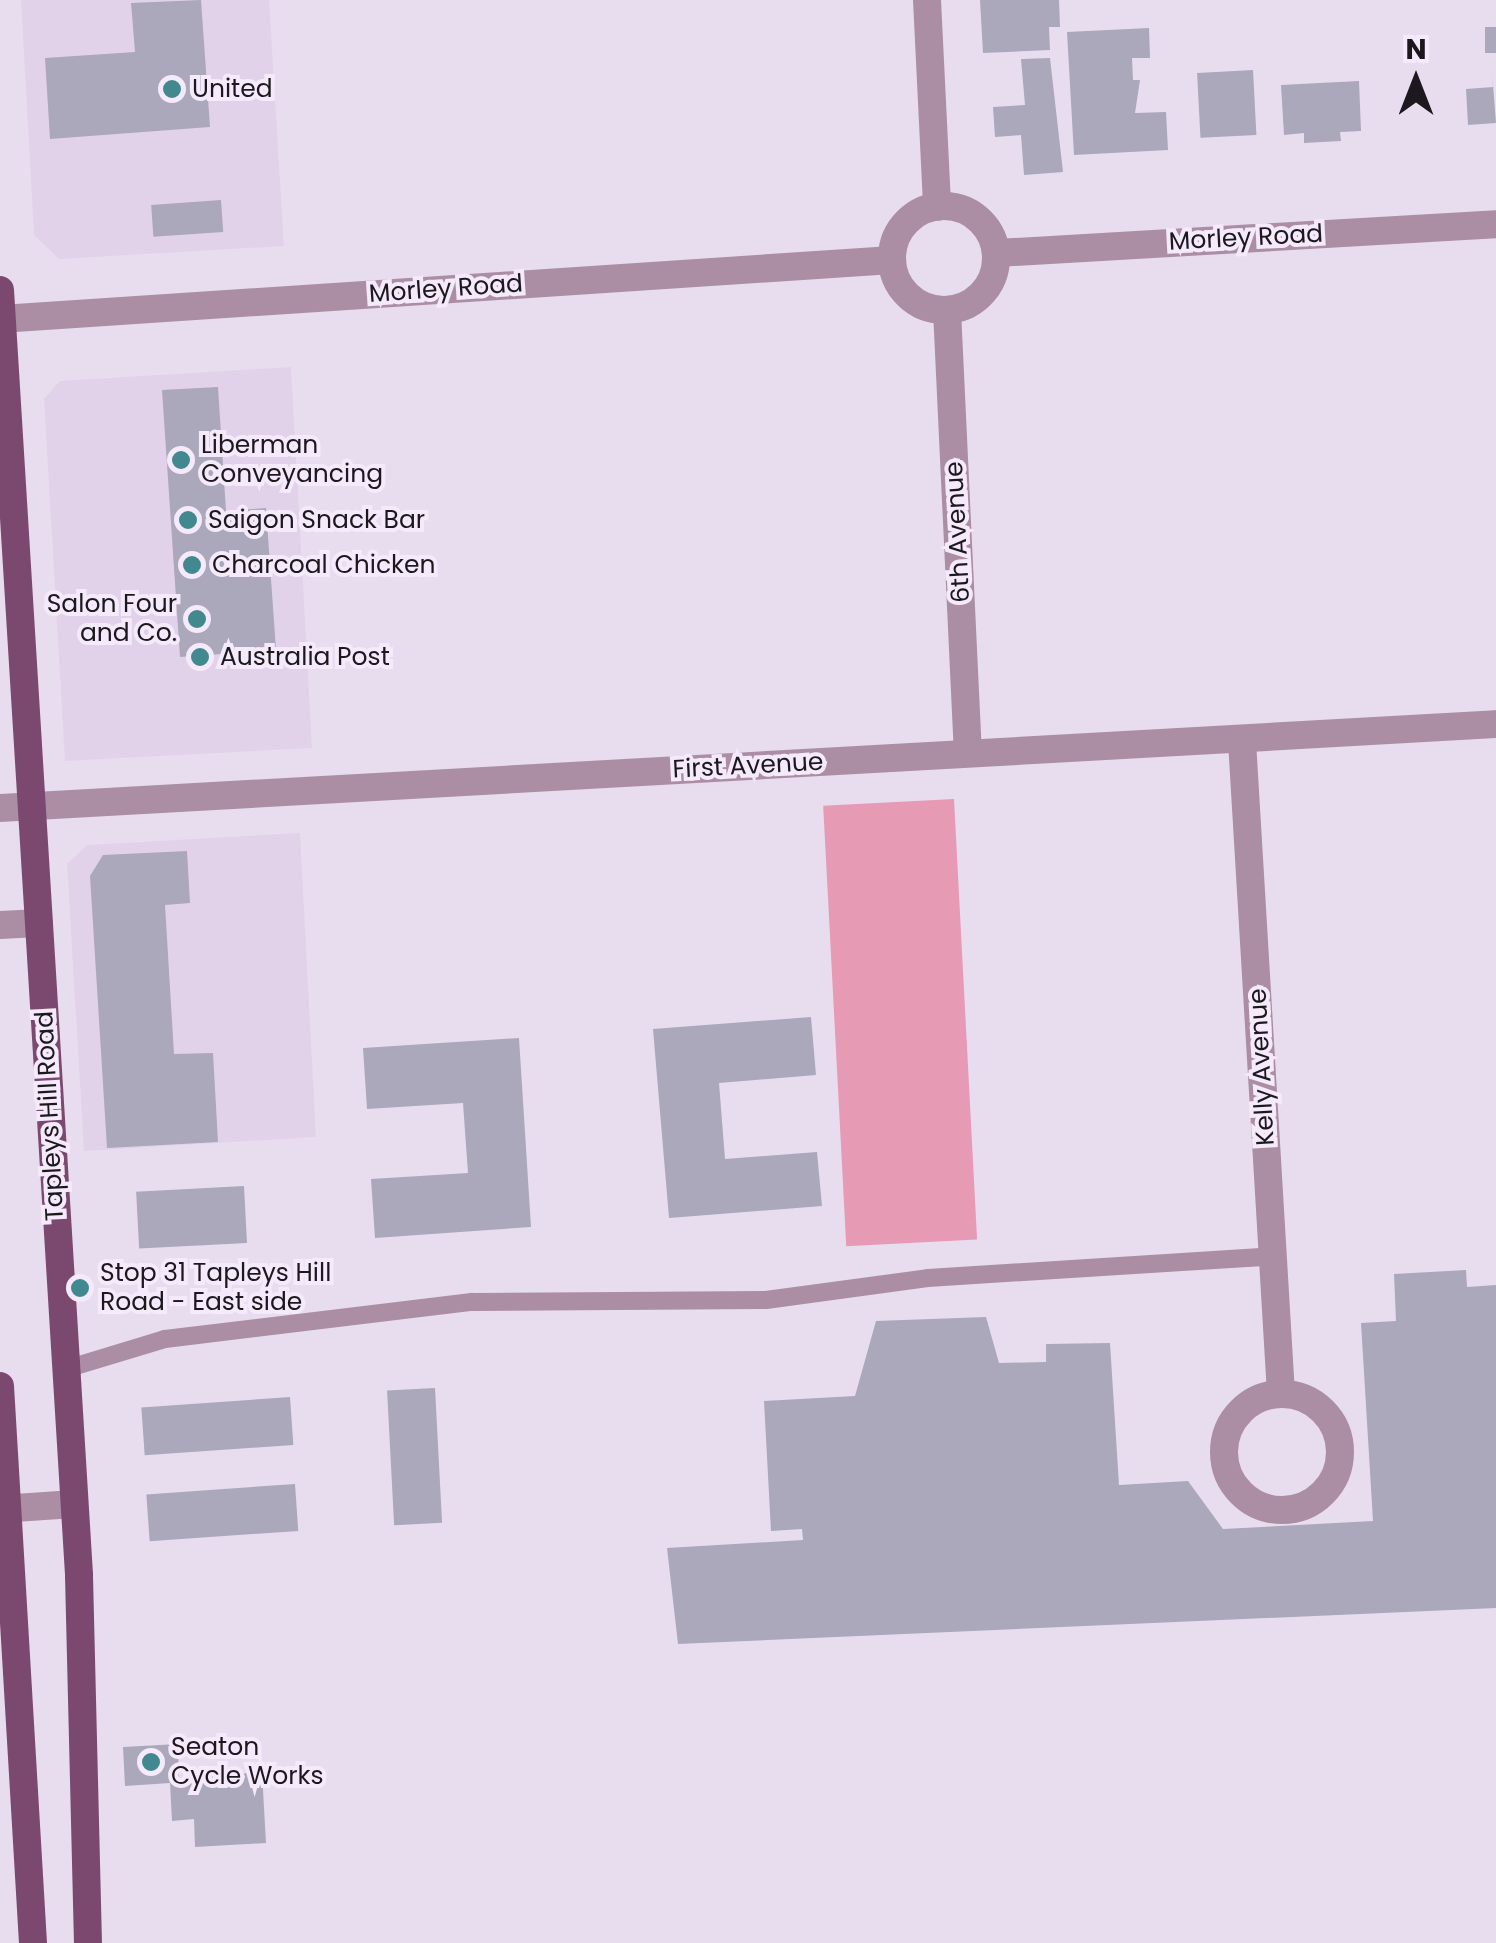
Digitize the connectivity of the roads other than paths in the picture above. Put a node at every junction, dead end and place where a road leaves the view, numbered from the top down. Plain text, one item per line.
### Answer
1 (926, 0) edge
2 (937, 207) junction
3 (1496, 224) edge
4 (996, 253) junction
5 (892, 260) junction
6 (0, 290) edge
7 (947, 310) junction
8 (1, 319) edge
9 (1496, 724) edge
10 (1242, 741) junction
11 (968, 753) junction
12 (32, 806) junction
13 (0, 808) edge
14 (39, 923) junction
15 (0, 925) edge
16 (1274, 1256) junction
17 (66, 1369) junction
18 (0, 1386) edge
19 (1282, 1393) junction
20 (74, 1504) junction
21 (4, 1509) edge
22 (33, 1943) edge
23 (88, 1943) edge

1 - 2 street
2 - 4 street
2 - 5 street
3 - 4 street, Morley Road
4 - 7 street
5 - 7 street
5 - 8 street, Morley Road
6 - 8 main road, Tapleys Hill Road
7 - 11 street, 6th Avenue
8 - 12 main road, Tapleys Hill Road
9 - 10 street, First Avenue
10 - 11 street, First Avenue
10 - 16 street, Kelly Avenue
11 - 12 street, First Avenue
12 - 13 street, First Avenue
12 - 14 main road, Tapleys Hill Road
14 - 15 street
14 - 17 main road, Tapleys Hill Road
16 - 17 lane
16 - 19 street, Kelly Avenue
17 - 20 main road, Tapleys Hill Road
18 - 21 main road
19 - 19 street
20 - 21 street
20 - 23 main road, Tapleys Hill Road
21 - 22 main road

